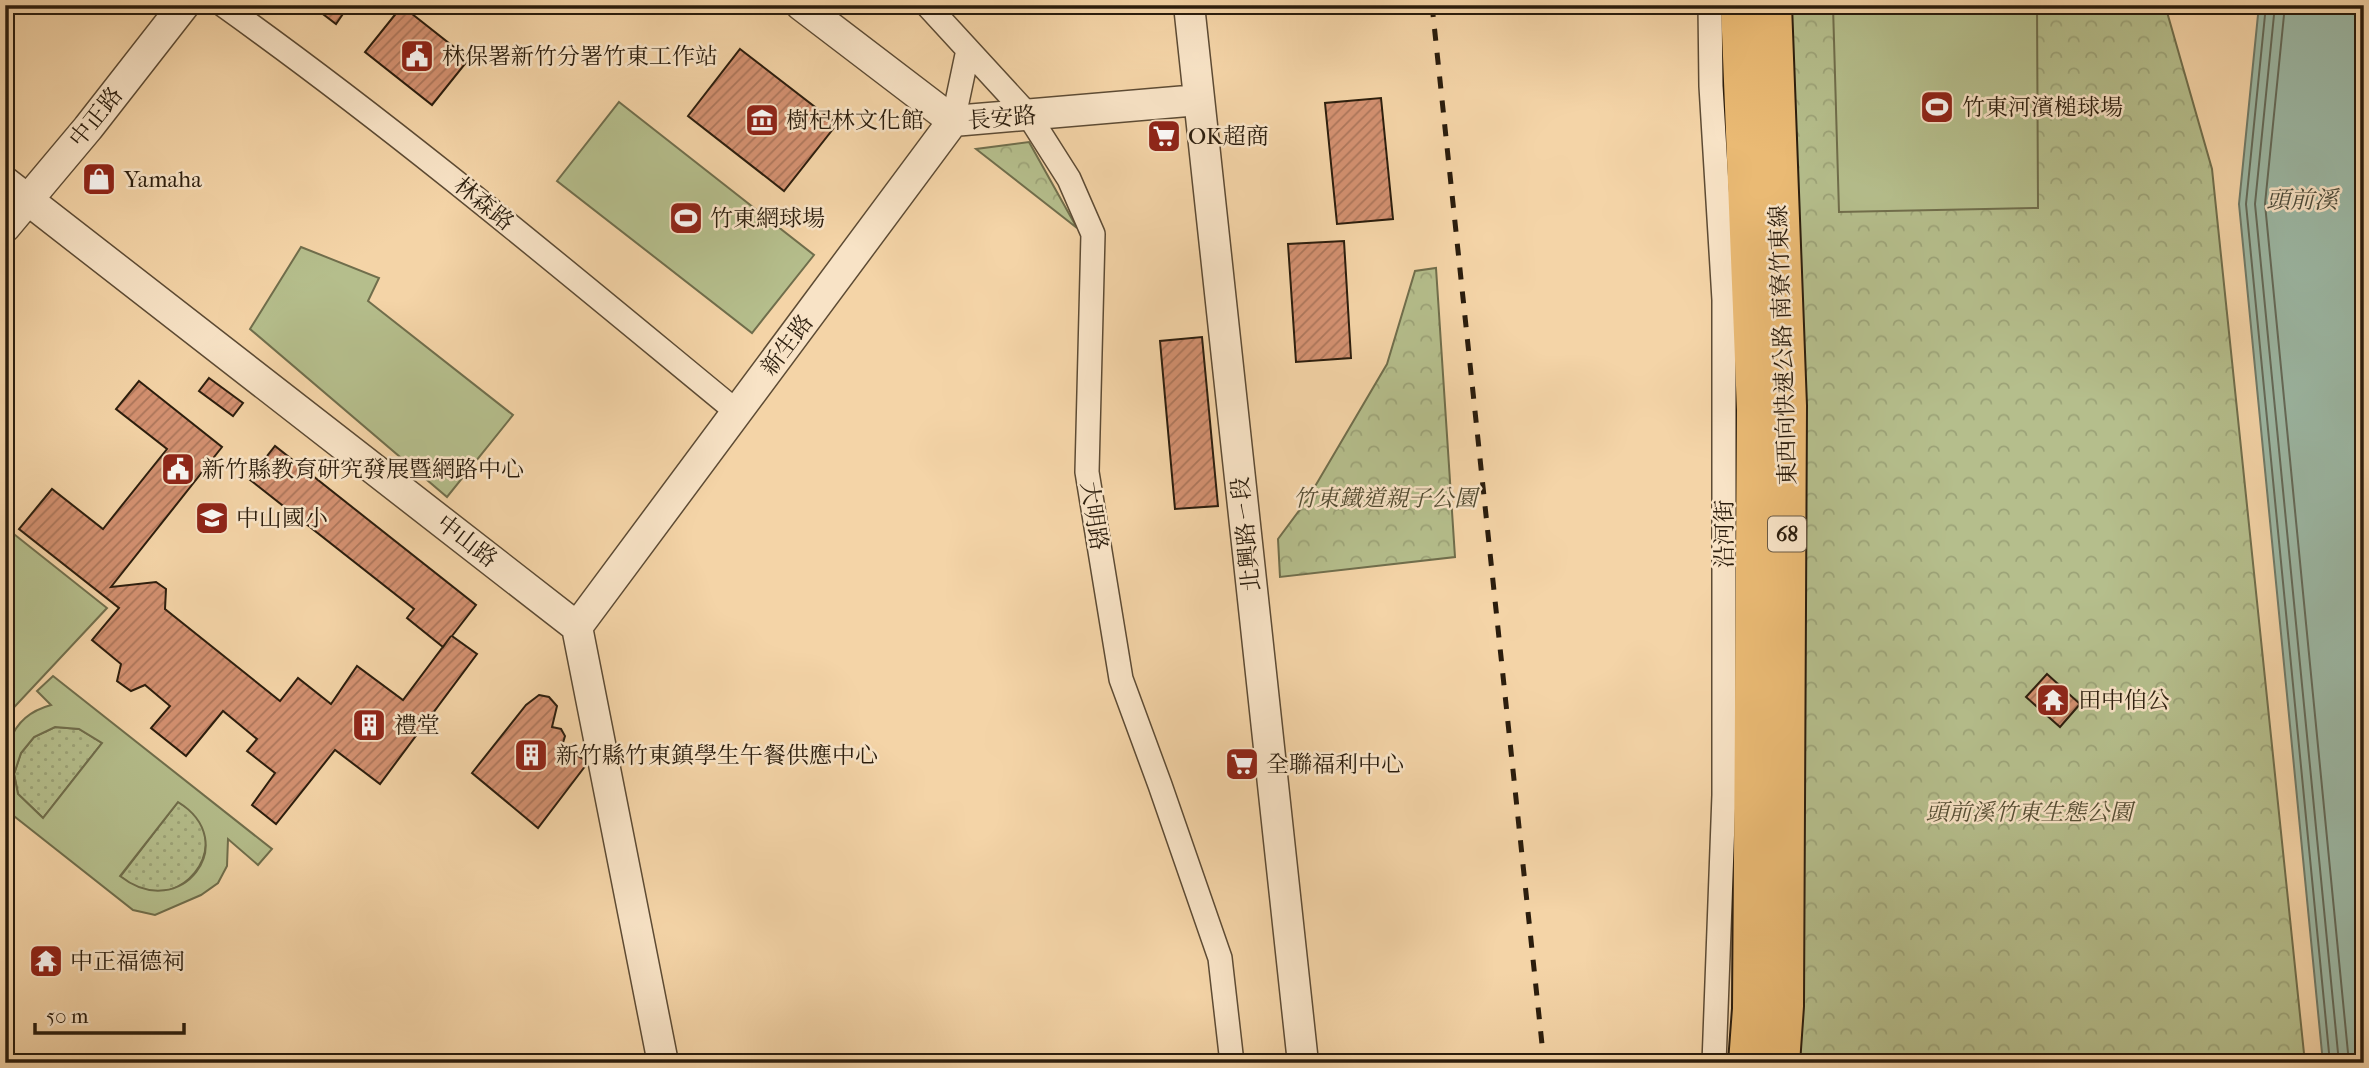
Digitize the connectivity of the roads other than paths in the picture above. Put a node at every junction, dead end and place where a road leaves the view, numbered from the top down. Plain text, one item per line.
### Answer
1 (184, 5) edge
2 (223, 5) edge
3 (801, 5) edge
4 (928, 5) edge
5 (1189, 5) edge
6 (1710, 5) edge
7 (1740, 5) edge
8 (1772, 5) edge
9 (968, 50) junction
10 (1199, 100) junction
11 (1029, 116) junction
12 (953, 121) junction
13 (16, 191) edge
14 (5, 227) edge
15 (737, 412) junction
16 (577, 627) junction
17 (663, 1063) edge
18 (1232, 1063) edge
19 (1303, 1063) edge
20 (1714, 1063) edge
21 (1748, 1063) edge
22 (1780, 1063) edge

1 - 13 street, 中正路
2 - 15 street, 林森路
3 - 12 street, 長安路
4 - 9 street, 大明路
5 - 10 street, 北興路ㄧ段
6 - 20 street, 沿河街
7 - 21 highway, 東西向快速公路 南寮竹東線 / 68
8 - 22 highway, 東西向快速公路 南寮竹東線 / 68
9 - 11 street, 大明路
9 - 12 street, 新生路
10 - 11 street, 長安路
10 - 19 street, 北興路ㄧ段
11 - 12 street, 長安路
11 - 18 street, 大明路
12 - 15 street, 新生路
13 - 14 street, 中正路
13 - 16 street, 中山路
15 - 16 street, 新生路
16 - 17 street

